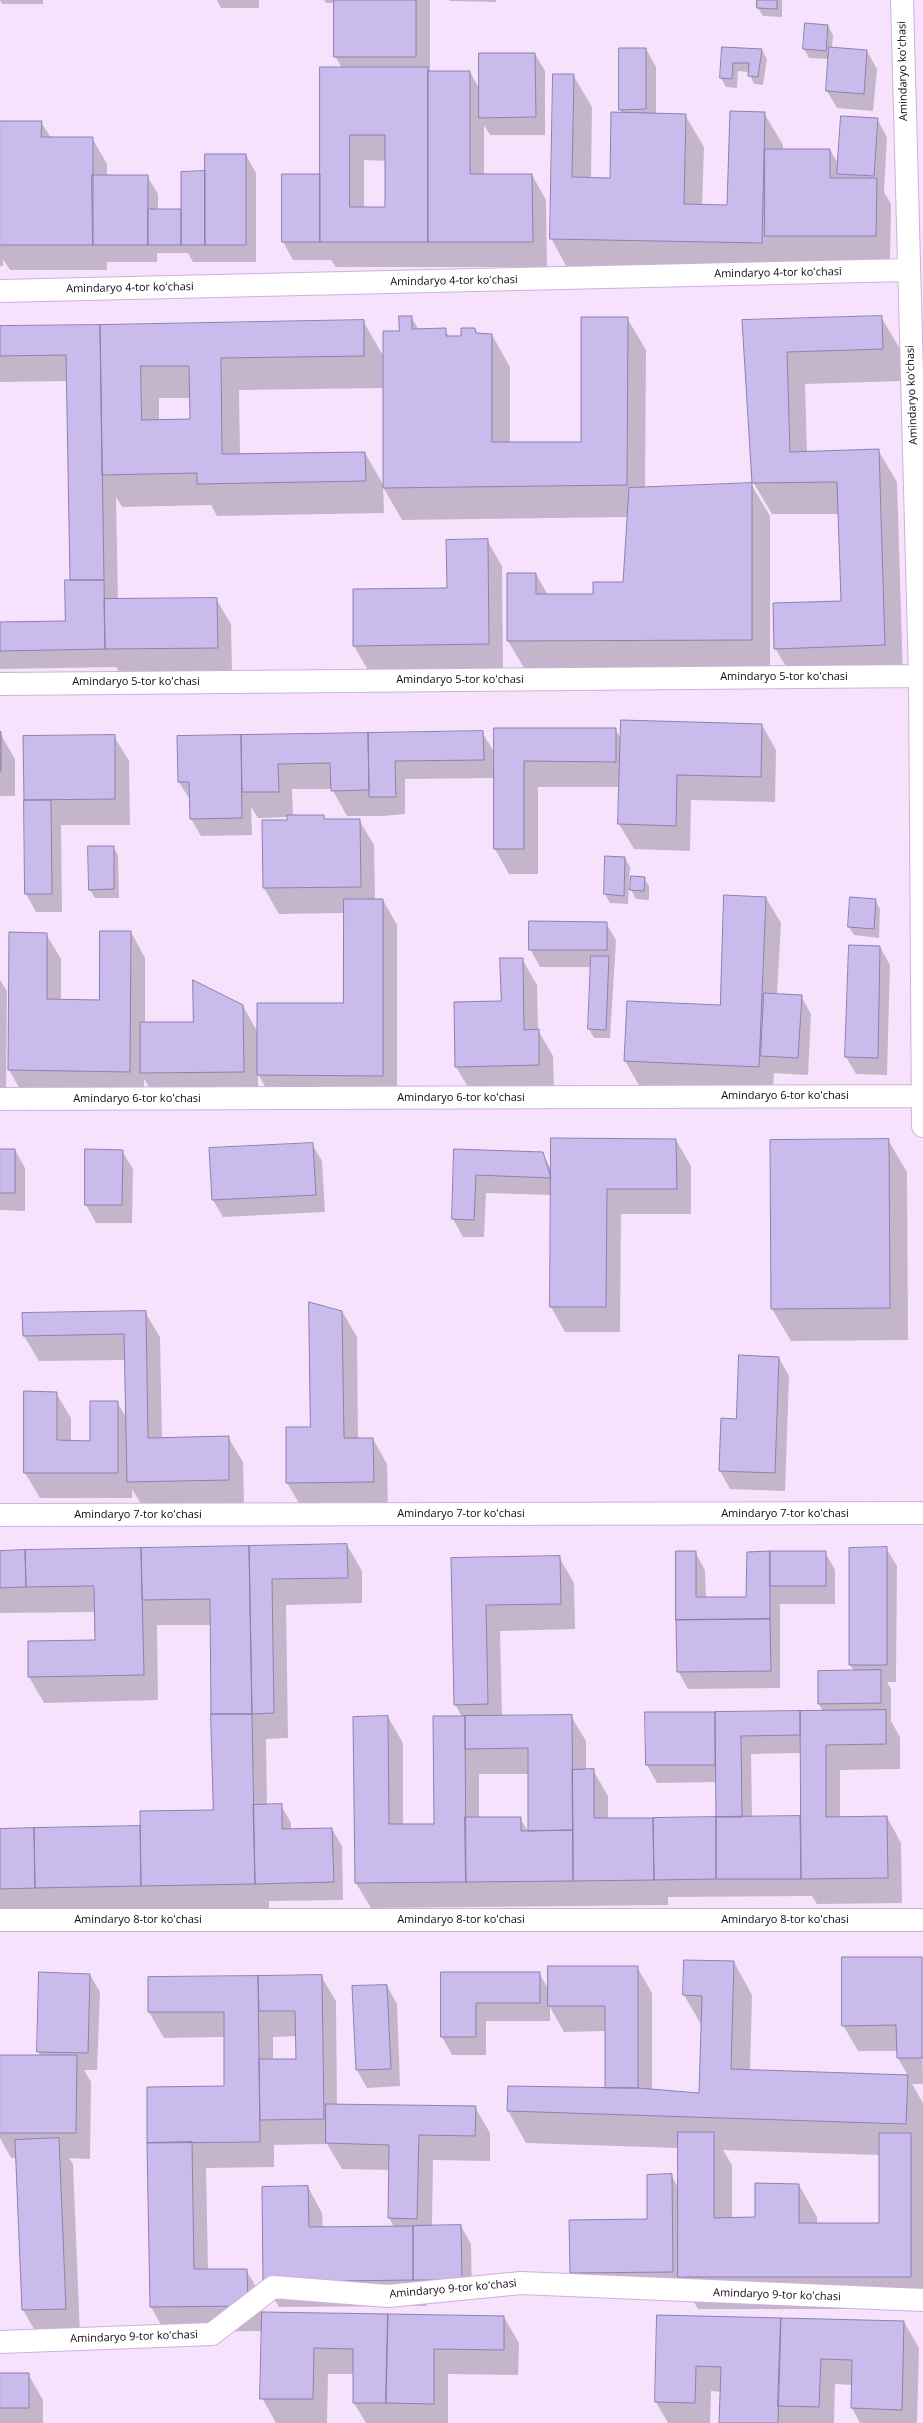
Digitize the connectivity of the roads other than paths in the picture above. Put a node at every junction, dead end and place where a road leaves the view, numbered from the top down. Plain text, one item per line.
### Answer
1 (902, 0) edge
2 (908, 270) junction
3 (0, 291) edge
4 (920, 676) junction
5 (0, 684) edge
6 (922, 1096) edge
7 (0, 1099) edge
8 (923, 1126) edge
9 (923, 1513) edge
10 (0, 1515) edge
11 (0, 1920) edge
12 (923, 1920) edge
13 (923, 2300) edge
14 (0, 2342) edge

1 - 2 street, Amindaryo koʻchasi
2 - 3 street, Amindaryo 4-tor koʻchasi
2 - 4 street, Amindaryo koʻchasi
4 - 5 street, Amindaryo 5-tor koʻchasi
4 - 6 street, Amindaryo koʻchasi
6 - 7 street, Amindaryo 6-tor koʻchasi
6 - 8 street, Amindaryo koʻchasi
9 - 10 street, Amindaryo 7-tor koʻchasi
11 - 12 street, Amindaryo 8-tor koʻchasi
13 - 14 street, Amindaryo 9-tor koʻchasi

